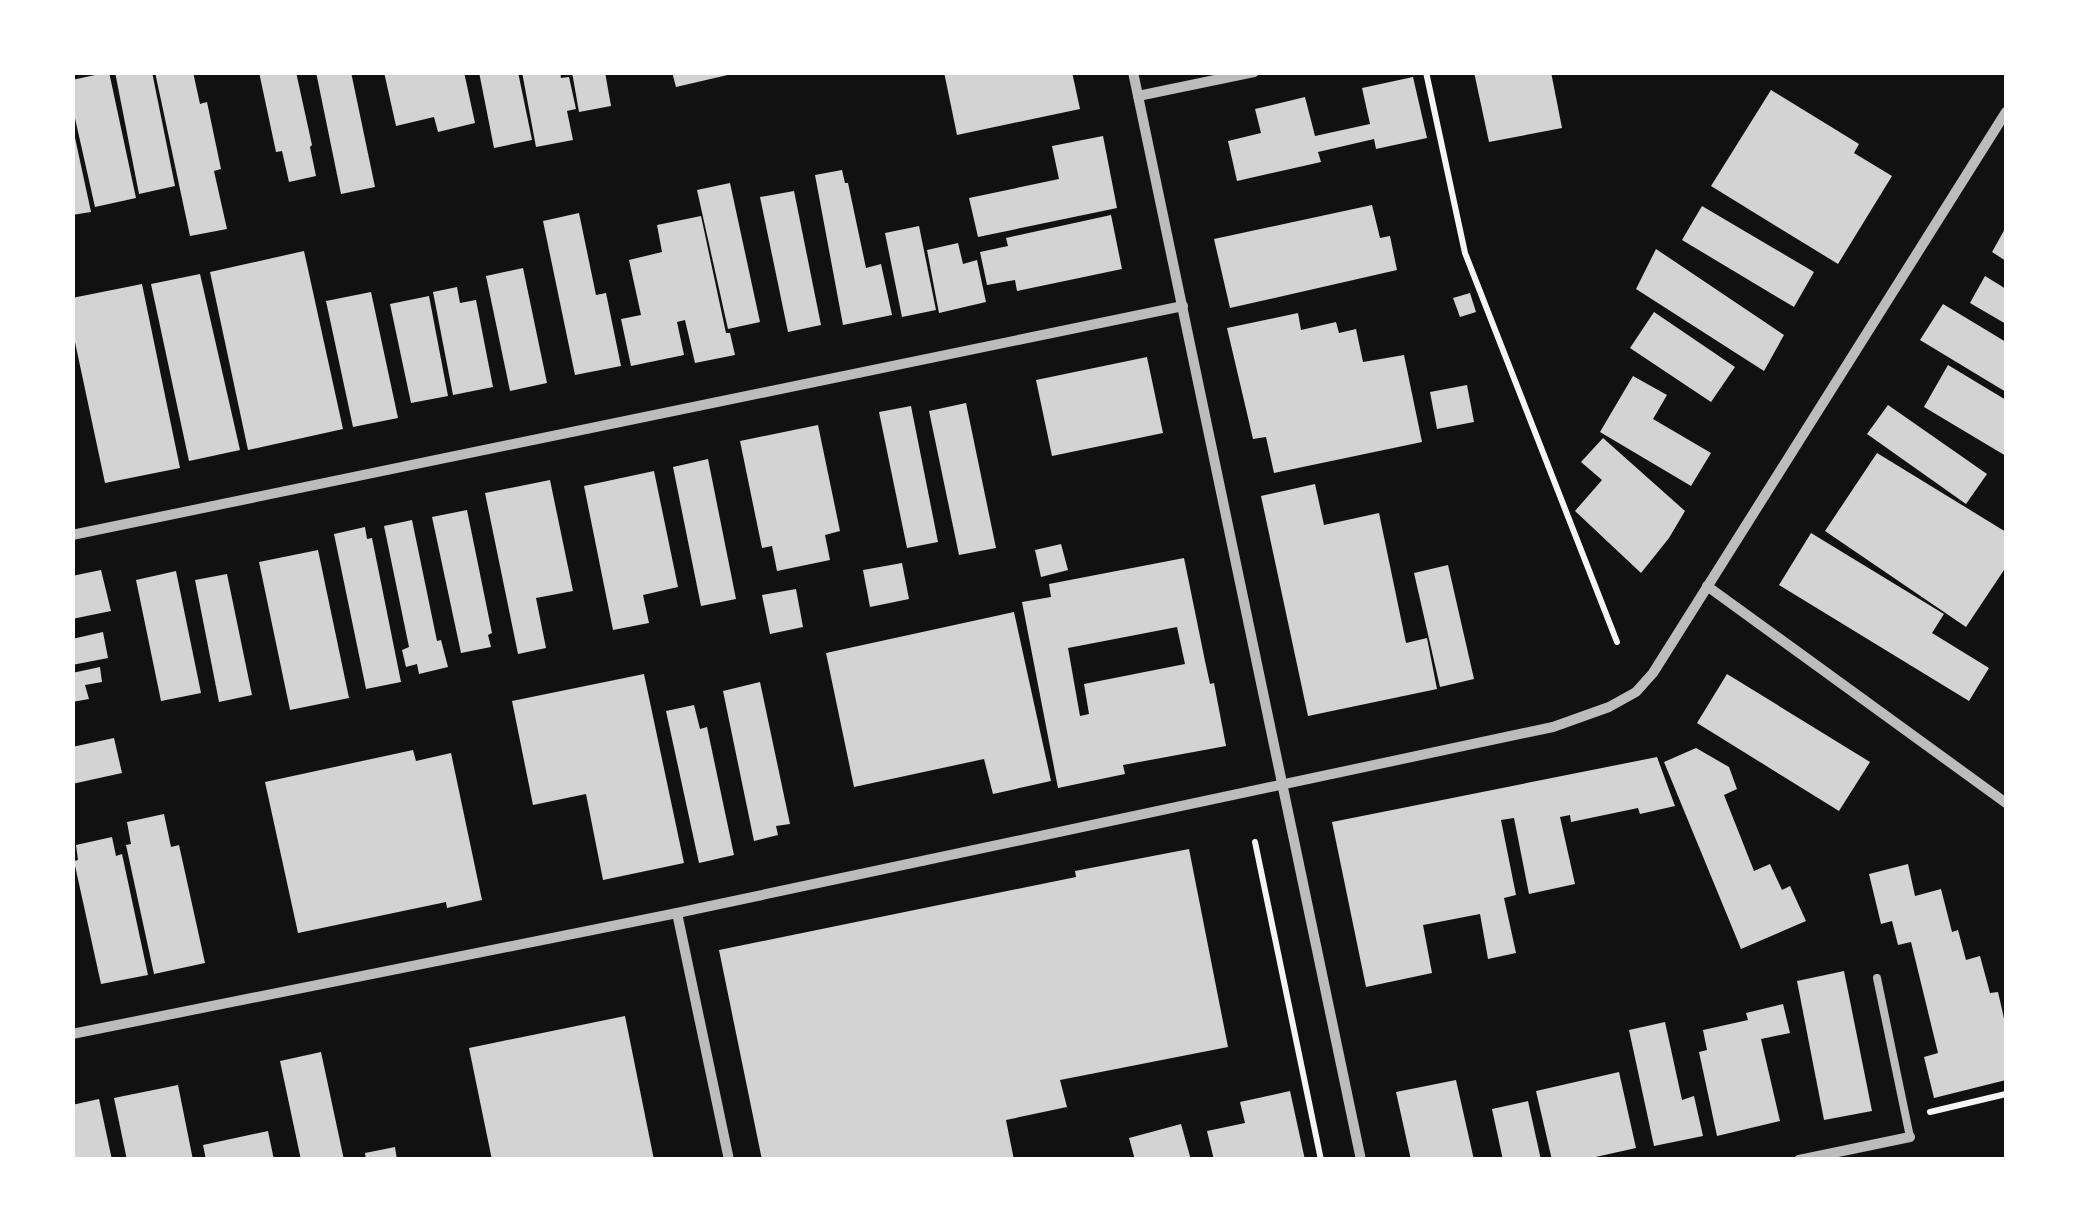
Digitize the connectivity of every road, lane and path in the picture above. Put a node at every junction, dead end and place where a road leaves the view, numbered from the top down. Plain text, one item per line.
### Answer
1 (1133, 72) edge
2 (1254, 72) edge
3 (1426, 72) edge
4 (1138, 96) junction
5 (2006, 112) edge
6 (1183, 306) junction
7 (72, 535) edge
8 (1708, 586) junction
9 (1617, 642) dead end
10 (1283, 786) junction
11 (2006, 803) edge
12 (1256, 842) dead end
13 (677, 913) junction
14 (1878, 978) dead end
15 (72, 1034) edge
16 (2006, 1094) edge
17 (1910, 1137) junction
18 (729, 1160) edge
19 (1321, 1160) edge
20 (1360, 1160) edge
21 (1799, 1160) edge

1 - 4 street
2 - 4 street
3 - 9 path
4 - 6 street
5 - 8 street
6 - 7 street
6 - 10 street
8 - 10 street
8 - 11 street
10 - 13 street
10 - 20 street
12 - 19 path
13 - 15 street
13 - 18 street
14 - 17 lane
16 - 17 path
17 - 21 street

